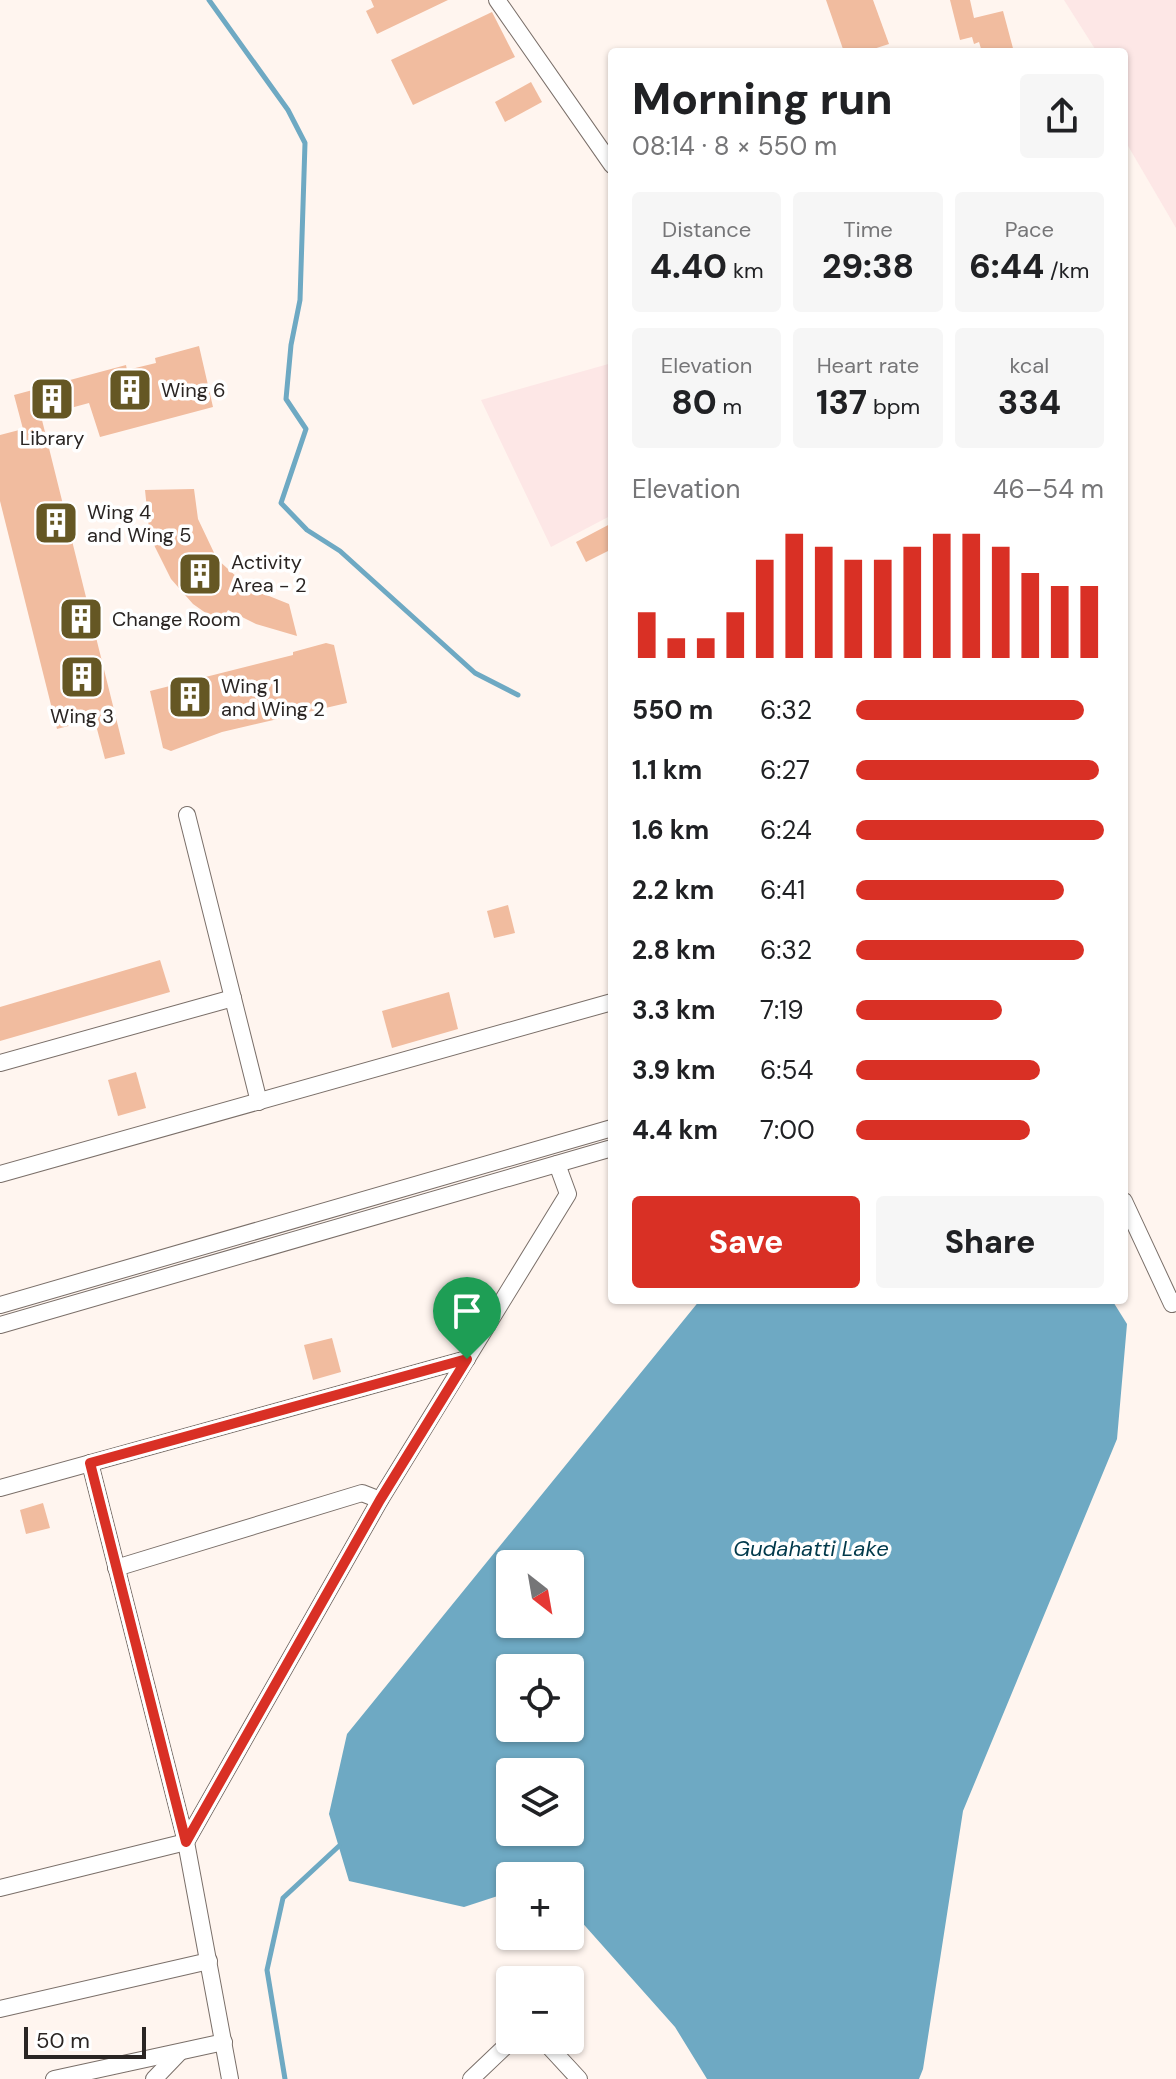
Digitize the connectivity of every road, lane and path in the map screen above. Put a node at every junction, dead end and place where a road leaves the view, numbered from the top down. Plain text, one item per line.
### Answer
1 (497, 0) edge
2 (608, 159) edge
3 (187, 815) dead end
4 (233, 998) junction
5 (608, 1003) edge
6 (0, 1063) edge
7 (259, 1102) junction
8 (608, 1129) edge
9 (608, 1149) edge
10 (557, 1164) junction
11 (0, 1174) edge
12 (1128, 1210) edge
13 (1176, 1301) edge
14 (0, 1305) edge
15 (0, 1325) edge
16 (467, 1359) junction
17 (90, 1463) junction
18 (0, 1488) edge
19 (380, 1500) junction
20 (116, 1568) junction
21 (186, 1842) junction
22 (0, 1888) edge
23 (209, 1961) junction
24 (0, 2009) edge
25 (224, 2042) junction
26 (180, 2052) junction
27 (497, 2054) edge
28 (556, 2054) edge
29 (54, 2079) edge
30 (154, 2079) edge
31 (230, 2079) edge
32 (471, 2079) edge
33 (579, 2079) edge

1 - 2 street
3 - 4 street
4 - 6 street
4 - 7 street
5 - 7 street
7 - 11 street
8 - 14 street
9 - 10 street
10 - 15 street
10 - 16 street
12 - 13 street
16 - 17 street
16 - 19 street
17 - 18 street
17 - 20 street
19 - 20 street
19 - 21 street
20 - 21 street
21 - 22 street
21 - 23 street
23 - 24 street
23 - 25 street
25 - 26 street
25 - 31 street
26 - 29 street
26 - 30 street
27 - 32 street
28 - 33 street

